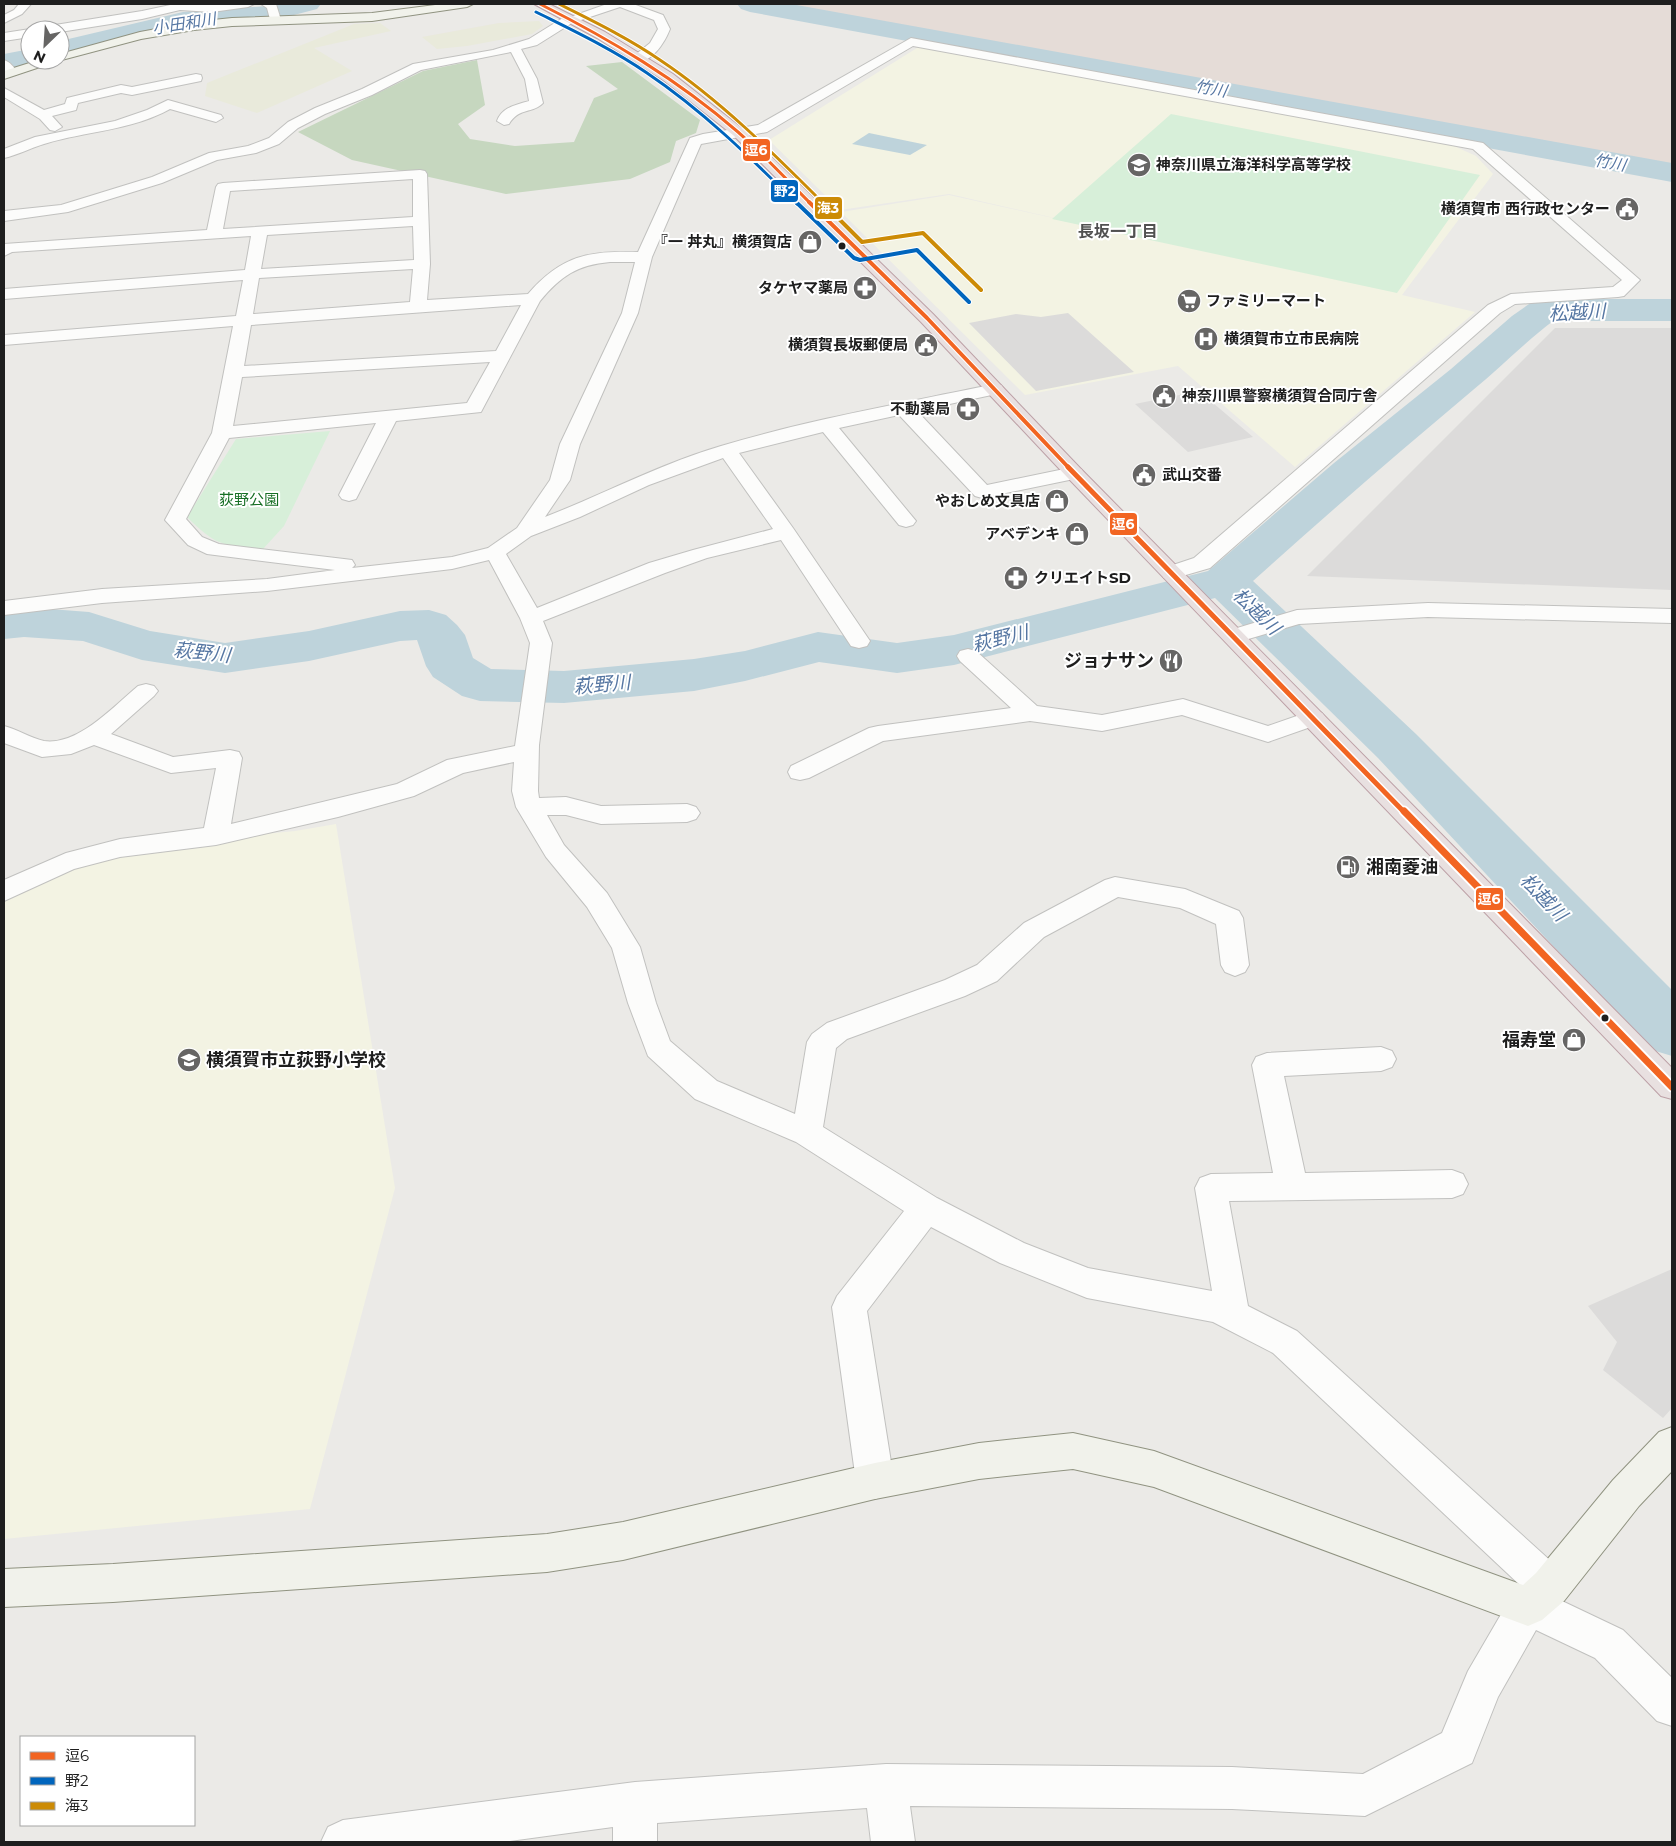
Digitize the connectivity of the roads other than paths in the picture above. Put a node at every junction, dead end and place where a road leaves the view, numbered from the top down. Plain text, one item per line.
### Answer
1 (26, 4) edge
2 (248, 4) edge
3 (267, 4) edge
4 (467, 4) edge
5 (540, 4) edge
6 (617, 4) edge
7 (623, 4) edge
8 (4, 19) edge
9 (275, 20) junction
10 (572, 20) junction
11 (70, 27) edge
12 (20, 35) edge
13 (4, 37) edge
14 (514, 48) junction
15 (70, 55) edge
16 (639, 58) junction
17 (20, 67) edge
18 (6, 70) edge
19 (196, 78) dead end
20 (4, 92) edge
21 (42, 114) junction
22 (216, 118) dead end
23 (504, 121) dead end
24 (738, 132) junction
25 (63, 135) junction
26 (4, 154) edge
27 (4, 216) edge
28 (421, 221) junction
29 (260, 231) junction
30 (214, 234) junction
31 (5, 248) edge
32 (644, 257) junction
33 (422, 264) junction
34 (252, 274) junction
35 (4, 294) edge
36 (533, 299) junction
37 (418, 306) junction
38 (243, 320) junction
39 (4, 340) edge
40 (502, 356) junction
41 (233, 372) junction
42 (995, 389) junction
43 (903, 408) junction
44 (389, 417) junction
45 (827, 425) junction
46 (222, 433) junction
47 (726, 450) junction
48 (1074, 473) junction
49 (349, 495) dead end
50 (906, 520) dead end
51 (524, 532) junction
52 (786, 532) junction
53 (495, 552) junction
54 (367, 574) junction
55 (1184, 585) junction
56 (4, 608) edge
57 (1672, 616) edge
58 (531, 618) junction
59 (1235, 636) junction
60 (859, 641) dead end
61 (968, 656) dead end
62 (146, 691) dead end
63 (1030, 714) junction
64 (1314, 718) junction
65 (4, 734) edge
66 (93, 736) junction
67 (527, 751) junction
68 (800, 772) dead end
69 (529, 807) junction
70 (687, 813) dead end
71 (216, 836) junction
72 (4, 891) edge
73 (1235, 965) dead end
74 (1381, 1059) dead end
75 (1672, 1087) edge
76 (807, 1133) junction
77 (1452, 1184) dead end
78 (1292, 1187) junction
79 (926, 1208) junction
80 (1232, 1316) junction
81 (1672, 1445) edge
82 (875, 1481) junction
83 (4, 1588) edge
84 (1539, 1597) junction
85 (1672, 1706) edge
86 (886, 1785) junction
87 (635, 1823) edge
88 (369, 1841) edge
89 (893, 1842) edge

1 - 8 street
2 - 11 street
3 - 9 street
4 - 9 street
5 - 10 highway
6 - 10 street
7 - 16 street
9 - 15 street
10 - 14 street
10 - 16 highway
12 - 13 street
14 - 23 street
14 - 27 street
16 - 24 highway
17 - 18 street
19 - 21 street
20 - 21 street
21 - 25 street
22 - 25 street
24 - 32 street
24 - 42 highway
24 - 55 street
25 - 26 street
28 - 29 street
28 - 30 street
28 - 33 street
29 - 30 street
29 - 34 street
30 - 31 street
32 - 36 street
32 - 51 street
33 - 34 street
33 - 37 street
34 - 35 street
34 - 38 street
36 - 37 street
36 - 40 street
37 - 38 street
38 - 39 street
38 - 41 street
40 - 41 street
40 - 44 street
41 - 46 street
42 - 43 street
42 - 48 highway
43 - 45 street
43 - 48 street
44 - 46 street
44 - 49 street
45 - 47 street
45 - 50 street
46 - 54 street
47 - 51 street
47 - 52 street
48 - 55 highway
51 - 53 street
52 - 58 street
52 - 60 street
53 - 54 street
53 - 58 street
54 - 56 street
55 - 59 highway
57 - 59 street
58 - 67 street
59 - 64 highway
61 - 63 street
62 - 66 street
63 - 64 street
63 - 68 street
64 - 75 highway
65 - 66 street
66 - 71 street
67 - 69 street
67 - 71 street
69 - 70 street
69 - 76 street
71 - 72 street
73 - 76 street
74 - 78 street
76 - 79 street
77 - 78 street
78 - 80 street
79 - 80 street
79 - 82 street
80 - 84 street
81 - 84 street
82 - 83 street
82 - 84 street
84 - 85 street
84 - 86 street
86 - 87 street
86 - 89 street
87 - 88 street

